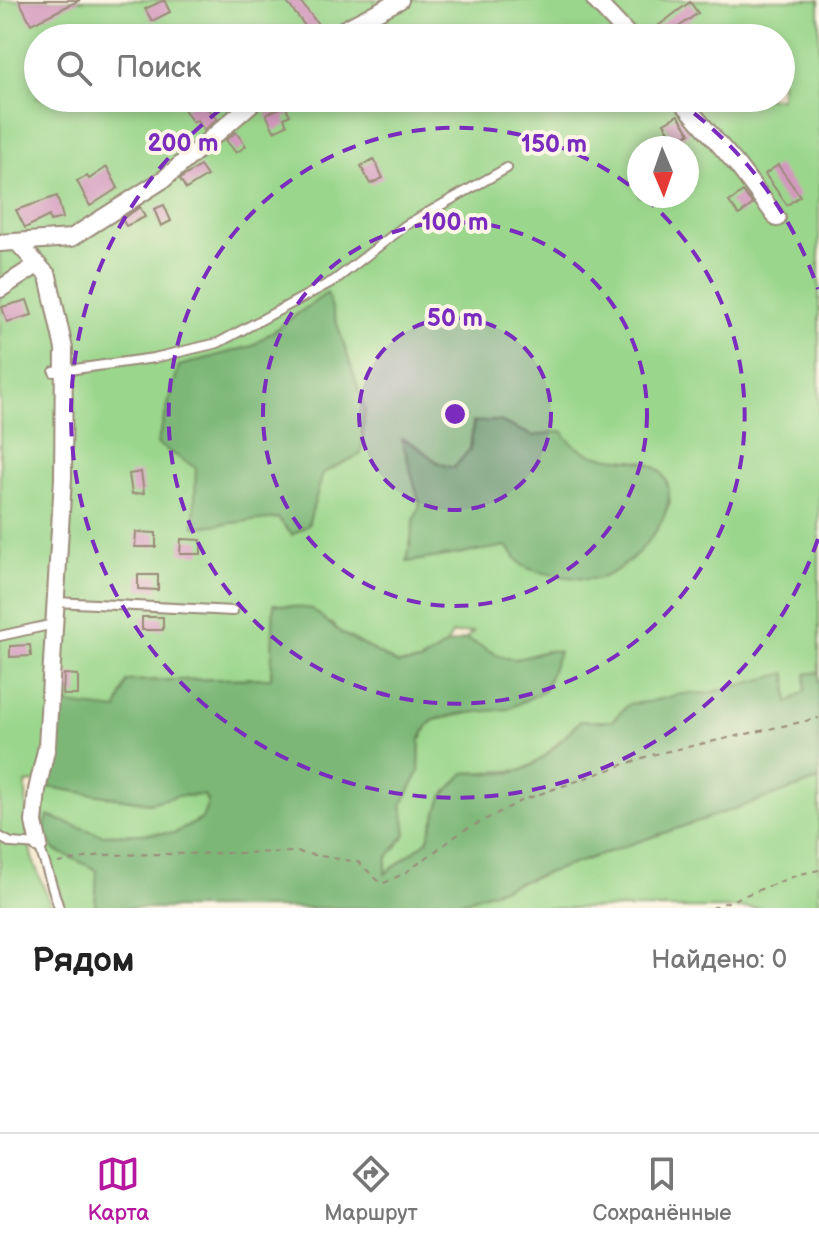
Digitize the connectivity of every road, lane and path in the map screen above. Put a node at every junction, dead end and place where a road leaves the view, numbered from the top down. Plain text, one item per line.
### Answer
1 (400, 0) edge
2 (595, 0) edge
3 (354, 24) edge
4 (618, 24) edge
5 (242, 112) edge
6 (691, 112) edge
7 (507, 168) dead end
8 (777, 218) dead end
9 (8, 242) edge
10 (37, 265) junction
11 (0, 289) edge
12 (59, 371) junction
13 (56, 602) junction
14 (233, 611) dead end
15 (55, 624) junction
16 (0, 636) edge
17 (819, 718) edge
18 (0, 837) edge
19 (39, 845) junction
20 (46, 865) junction
21 (819, 870) edge
22 (59, 908) edge
23 (712, 908) edge

1 - 3 street
2 - 4 street
5 - 9 street
6 - 8 street
7 - 12 lane
9 - 10 street
10 - 11 street
10 - 12 street
12 - 13 street
13 - 14 lane
13 - 15 street
15 - 16 lane
15 - 19 street
17 - 20 path
18 - 19 lane
19 - 20 lane
20 - 22 lane
21 - 23 path

